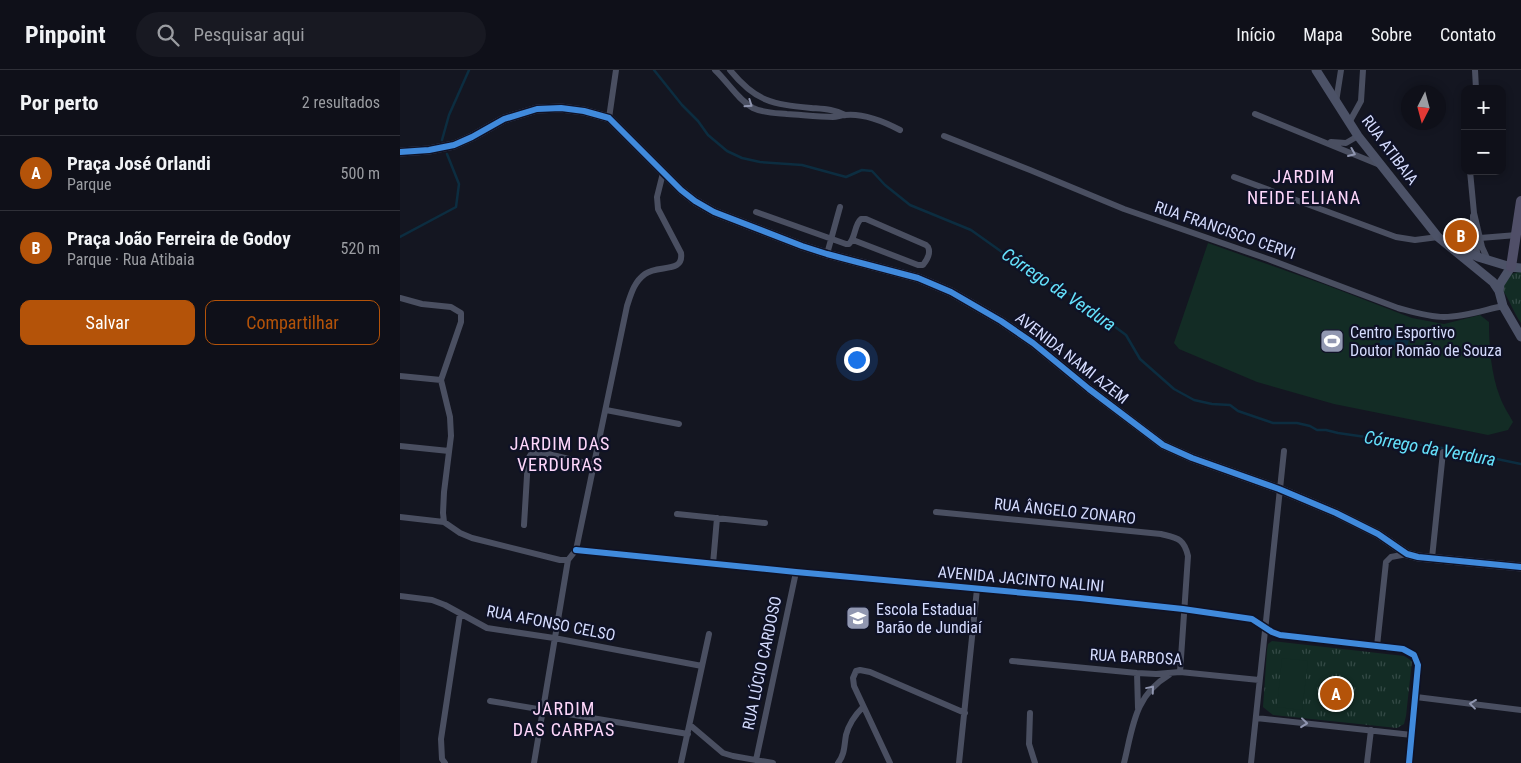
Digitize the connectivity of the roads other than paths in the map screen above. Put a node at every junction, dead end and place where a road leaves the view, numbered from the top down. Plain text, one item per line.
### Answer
1 (616, 70) edge
2 (715, 70) edge
3 (730, 70) edge
4 (1316, 70) edge
5 (1341, 70) edge
6 (1363, 70) edge
7 (1475, 70) edge
8 (735, 76) junction
9 (726, 79) junction
10 (1476, 85) edge
11 (1336, 102) junction
12 (1255, 114) dead end
13 (845, 115) junction
14 (609, 118) junction
15 (1350, 121) junction
16 (900, 130) dead end
17 (944, 136) dead end
18 (1358, 136) junction
19 (1324, 142) junction
20 (400, 152) edge
21 (1380, 165) junction
22 (663, 173) junction
23 (1470, 175) edge
24 (1234, 177) dead end
25 (1521, 201) edge
26 (840, 207) dead end
27 (756, 212) dead end
28 (1474, 213) junction
29 (1517, 235) junction
30 (1438, 237) junction
31 (1480, 238) junction
32 (832, 239) junction
33 (852, 240) junction
34 (1446, 243) junction
35 (827, 254) junction
36 (1483, 259) junction
37 (1516, 268) edge
38 (1493, 282) junction
39 (1499, 291) junction
40 (400, 298) edge
41 (1503, 306) junction
42 (1521, 336) edge
43 (400, 376) edge
44 (441, 380) junction
45 (606, 410) junction
46 (679, 424) dead end
47 (400, 446) edge
48 (449, 451) junction
49 (1284, 451) dead end
50 (1443, 452) dead end
51 (594, 465) junction
52 (1279, 489) junction
53 (936, 512) dead end
54 (677, 514) dead end
55 (400, 517) edge
56 (717, 518) junction
57 (444, 522) junction
58 (765, 523) dead end
59 (524, 525) dead end
60 (576, 550) junction
61 (1407, 554) junction
62 (1432, 558) junction
63 (568, 560) junction
64 (713, 564) junction
65 (1521, 567) edge
66 (796, 572) junction
67 (977, 589) junction
68 (400, 596) edge
69 (1183, 609) junction
70 (460, 614) junction
71 (1265, 627) junction
72 (709, 634) dead end
73 (554, 638) junction
74 (1377, 646) junction
75 (1012, 661) dead end
76 (702, 666) junction
77 (1180, 672) junction
78 (1137, 673) junction
79 (1170, 674) junction
80 (1259, 680) junction
81 (1416, 697) junction
82 (490, 701) dead end
83 (863, 707) junction
84 (1138, 709) junction
85 (543, 710) junction
86 (1521, 710) edge
87 (965, 713) junction
88 (1030, 713) dead end
89 (1256, 718) junction
90 (690, 725) junction
91 (1371, 730) junction
92 (688, 734) junction
93 (1412, 735) junction
94 (756, 760) junction
95 (445, 763) edge
96 (534, 763) edge
97 (681, 763) edge
98 (773, 763) edge
99 (838, 763) edge
100 (890, 763) edge
101 (959, 763) edge
102 (1034, 763) edge
103 (1124, 763) edge
104 (1250, 763) edge
105 (1367, 763) edge
106 (1409, 763) edge

1 - 14 street
2 - 9 street
3 - 8 street
4 - 11 street, RUA ATIBAIA
5 - 11 street
6 - 15 street
7 - 10 street
8 - 9 street
8 - 13 street
9 -> 13 street
11 - 15 street, RUA ATIBAIA
12 - 19 street
13 - 16 street
14 - 20 street, AVENIDA NAMI AZEM
14 - 22 street, AVENIDA NAMI AZEM
15 - 18 street, RUA ATIBAIA
17 - 41 street, RUA FRANCISCO CERVI
18 - 19 street
18 - 21 street, RUA ATIBAIA
19 -> 21 street
21 - 30 street, RUA ATIBAIA
22 - 35 street, AVENIDA NAMI AZEM
22 - 45 street
23 - 28 street
24 - 30 street
25 - 29 main road
26 - 32 street
27 - 32 street
28 - 31 street
28 - 36 street
29 - 31 street
29 - 37 main road
30 - 34 street, RUA ATIBAIA
31 - 36 street
32 - 33 street
32 - 35 street
33 - 33 street
34 - 36 street, RUA ATIBAIA
34 - 38 street, RUA ATIBAIA
35 - 52 street, AVENIDA NAMI AZEM
36 - 37 street, RUA ATIBAIA
36 - 38 street
37 - 39 street
38 - 39 street, RUA ATIBAIA
39 - 41 street, RUA ATIBAIA
40 - 44 street
41 - 42 street, RUA ATIBAIA
43 - 44 street
44 - 48 street
45 - 46 street
45 - 51 street
47 - 48 street
48 - 57 street
49 - 52 street
50 - 62 street
51 - 59 street
51 - 60 street
52 - 61 street, AVENIDA NAMI AZEM
52 - 71 street
53 - 69 street, RUA ÂNGELO ZONARO
54 - 56 street
55 - 57 street
56 - 58 street
56 - 64 street
57 - 63 street
60 - 63 street
60 - 64 street, AVENIDA JACINTO NALINI
61 - 62 street, AVENIDA NAMI AZEM
61 - 74 street
62 - 65 street, AVENIDA NAMI AZEM
63 - 73 street
64 - 66 street, AVENIDA JACINTO NALINI
66 - 67 street, AVENIDA JACINTO NALINI
66 - 94 street, RUA LÚCIO CARDOSO
67 - 69 street, AVENIDA JACINTO NALINI
67 - 87 street
68 - 70 street, RUA AFONSO CELSO
69 - 71 street, AVENIDA JACINTO NALINI
69 - 77 street
70 - 73 street, RUA AFONSO CELSO
70 - 95 street
71 - 74 street, AVENIDA JACINTO NALINI
71 - 80 street
72 - 76 street
73 - 76 street, RUA AFONSO CELSO
73 - 85 street
74 - 81 street, AVENIDA JACINTO NALINI
75 - 78 street, RUA BARBOSA
76 - 90 street
77 - 79 street, RUA BARBOSA
77 - 80 street, RUA BARBOSA
78 - 79 street, RUA BARBOSA
78 - 84 street
84 -> 79 street
80 - 89 street
86 -> 81 street
81 - 93 street
82 - 85 street
83 - 87 street
83 - 99 street
83 - 100 street
84 - 103 street
85 - 92 street
85 - 96 street
87 - 101 street
88 - 102 street
89 -> 91 street
89 - 104 street
90 - 92 street
90 - 94 street
91 - 93 street
91 - 105 street
92 - 97 street
93 - 106 street
94 - 98 street

